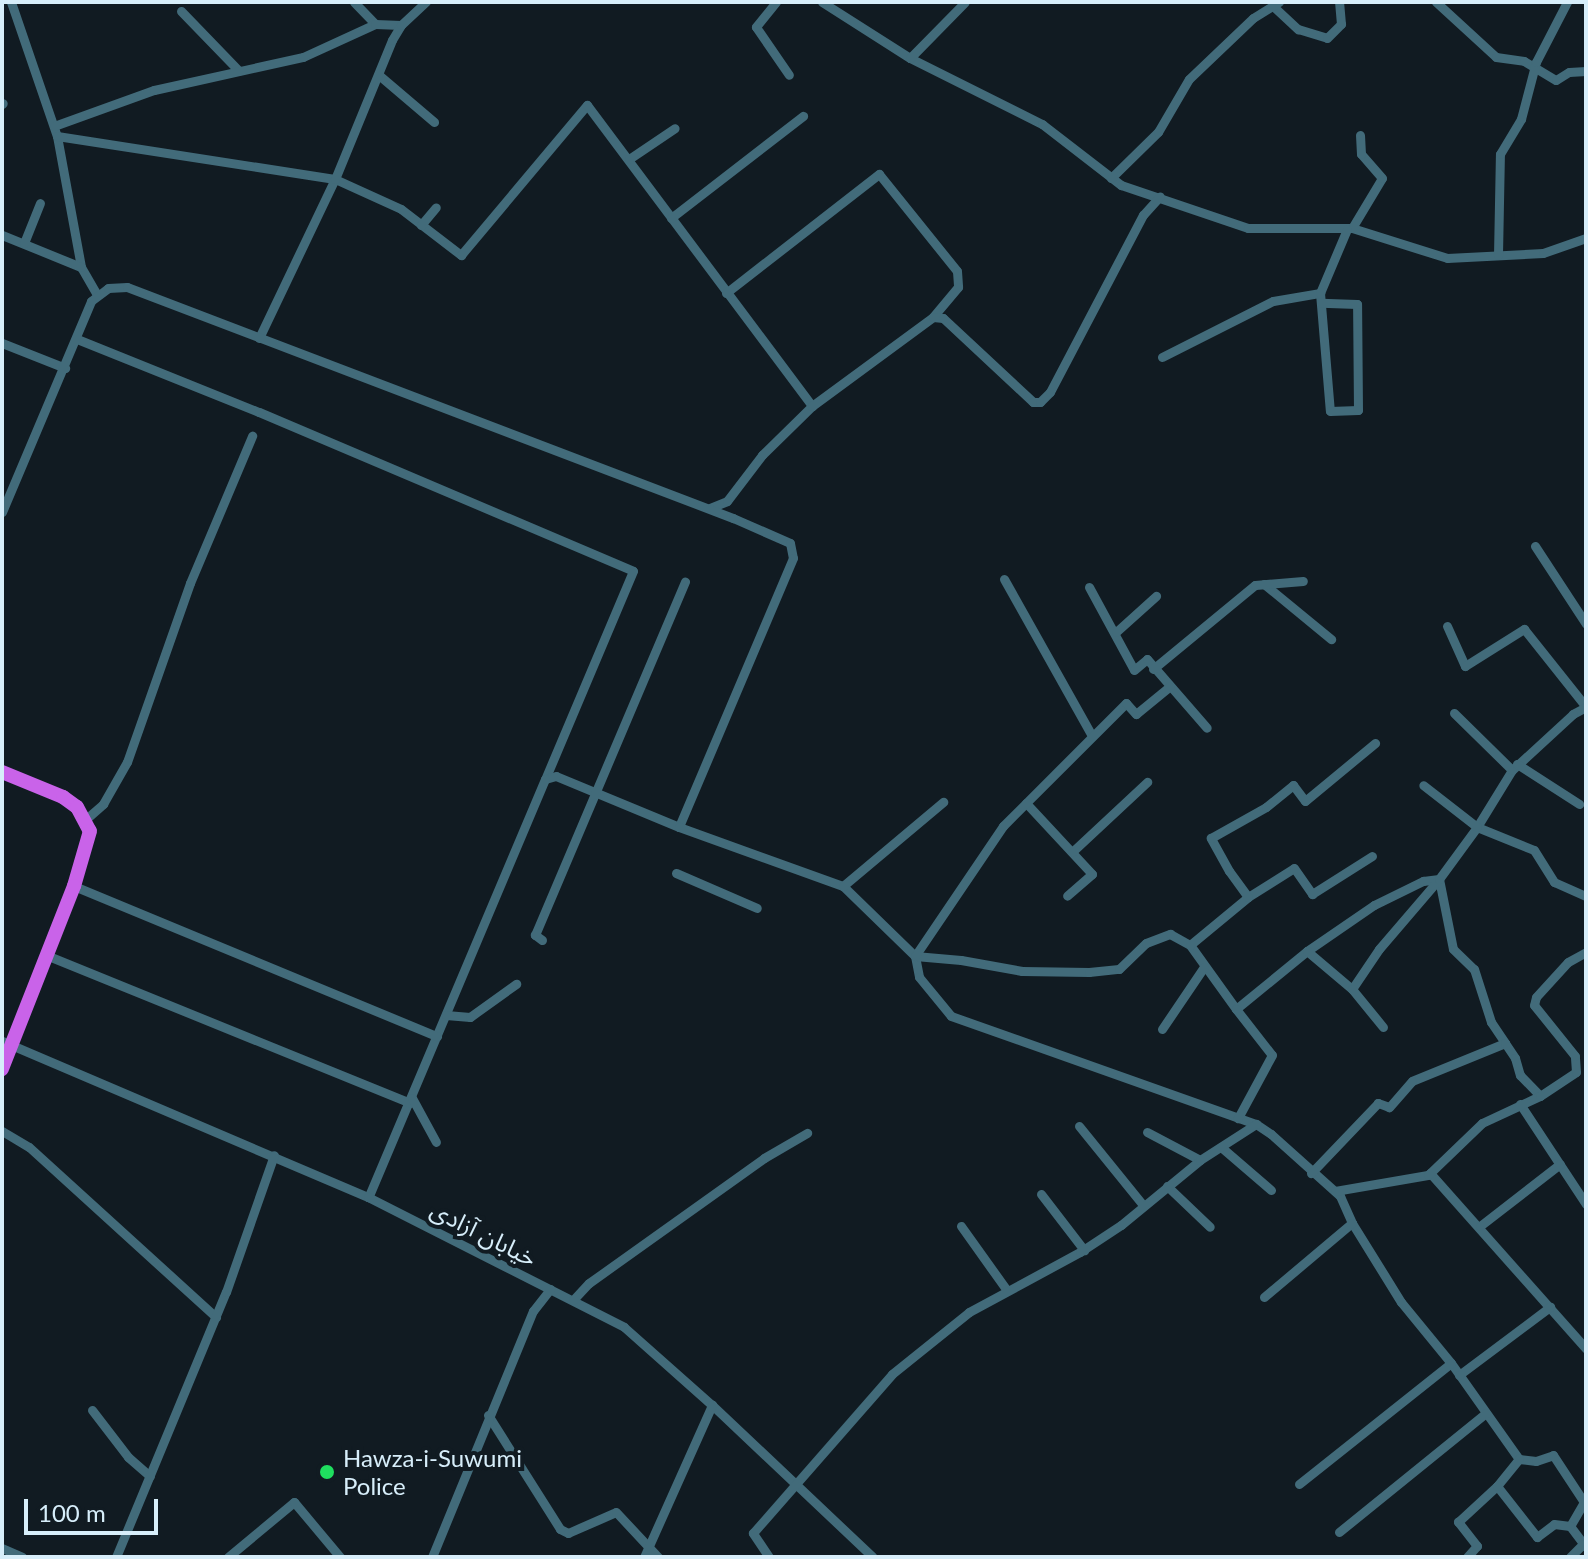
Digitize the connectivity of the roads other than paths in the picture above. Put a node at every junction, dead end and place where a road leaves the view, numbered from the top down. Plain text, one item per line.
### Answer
1 (11, 2) edge
2 (354, 2) edge
3 (426, 2) edge
4 (776, 2) edge
5 (822, 2) edge
6 (965, 2) edge
7 (1339, 2) edge
8 (1436, 2) edge
9 (1567, 2) edge
10 (1276, 4) edge
11 (181, 11) dead end
12 (375, 24) junction
13 (401, 25) junction
14 (910, 58) junction
15 (1535, 68) junction
16 (239, 71) junction
17 (1586, 71) edge
18 (789, 75) dead end
19 (380, 76) junction
20 (803, 116) dead end
21 (434, 122) dead end
22 (675, 128) dead end
23 (56, 131) junction
24 (1360, 135) dead end
25 (629, 159) junction
26 (1111, 178) junction
27 (335, 179) junction
28 (1131, 188) junction
29 (1160, 196) junction
30 (40, 203) dead end
31 (436, 207) dead end
32 (1143, 215) junction
33 (671, 218) junction
34 (421, 225) junction
35 (1349, 229) junction
36 (2, 235) edge
37 (1586, 238) edge
38 (24, 243) junction
39 (1498, 255) junction
40 (81, 267) junction
41 (726, 293) junction
42 (97, 295) junction
43 (1321, 298) junction
44 (933, 317) junction
45 (259, 338) junction
46 (77, 339) junction
47 (2, 343) edge
48 (1162, 357) dead end
49 (65, 368) junction
50 (812, 406) junction
51 (252, 436) dead end
52 (727, 501) junction
53 (709, 508) junction
54 (2, 512) edge
55 (733, 518) junction
56 (1535, 546) dead end
57 (1004, 579) dead end
58 (1303, 581) dead end
59 (685, 582) dead end
60 (1264, 584) junction
61 (1089, 587) dead end
62 (1156, 596) dead end
63 (1586, 624) edge
64 (1447, 626) dead end
65 (1116, 632) junction
66 (1331, 639) dead end
67 (1153, 669) junction
68 (1169, 687) junction
69 (1586, 707) edge
70 (1454, 713) dead end
71 (1207, 728) dead end
72 (1092, 736) junction
73 (1375, 743) dead end
74 (1514, 767) junction
75 (2, 772) edge
76 (545, 779) junction
77 (1147, 782) dead end
78 (1423, 785) dead end
79 (594, 793) junction
80 (943, 802) dead end
81 (1026, 803) junction
82 (1579, 804) dead end
83 (86, 819) junction
84 (679, 827) junction
85 (1477, 827) junction
86 (1072, 852) junction
87 (1372, 856) dead end
88 (676, 873) dead end
89 (1439, 879) junction
90 (74, 886) junction
91 (843, 886) junction
92 (1067, 896) dead end
93 (1586, 896) edge
94 (1248, 897) junction
95 (757, 908) dead end
96 (542, 940) dead end
97 (1190, 945) junction
98 (1307, 951) junction
99 (1586, 952) edge
100 (46, 955) junction
101 (915, 956) junction
102 (1204, 967) junction
103 (516, 984) dead end
104 (1352, 989) junction
105 (1236, 1009) junction
106 (446, 1015) junction
107 (1383, 1027) dead end
108 (1162, 1029) dead end
109 (437, 1036) junction
110 (7, 1043) edge
111 (1505, 1043) junction
112 (2, 1069) edge
113 (1581, 1072) edge
114 (1540, 1096) junction
115 (411, 1100) junction
116 (1520, 1104) junction
117 (1238, 1118) junction
118 (1256, 1124) junction
119 (1079, 1126) dead end
120 (2, 1131) edge
121 (1147, 1132) dead end
122 (807, 1133) dead end
123 (436, 1142) dead end
124 (1221, 1147) junction
125 (274, 1155) junction
126 (1200, 1160) junction
127 (1560, 1164) junction
128 (1311, 1173) junction
129 (1430, 1173) junction
130 (1167, 1186) junction
131 (1271, 1190) dead end
132 (1335, 1191) junction
133 (1583, 1191) edge
134 (1041, 1194) dead end
135 (368, 1197) junction
136 (1586, 1204) edge
137 (1143, 1205) junction
138 (1352, 1223) junction
139 (961, 1226) dead end
140 (1480, 1226) junction
141 (1210, 1227) dead end
142 (1084, 1250) junction
143 (550, 1289) junction
144 (1006, 1289) junction
145 (1264, 1297) dead end
146 (573, 1300) junction
147 (1550, 1307) junction
148 (216, 1317) junction
149 (1586, 1349) edge
150 (1451, 1363) junction
151 (1459, 1375) junction
152 (712, 1405) junction
153 (92, 1410) dead end
154 (1486, 1413) junction
155 (488, 1415) junction
156 (1519, 1459) junction
157 (150, 1476) junction
158 (1586, 1479) edge
159 (794, 1482) junction
160 (1299, 1484) dead end
161 (1497, 1486) junction
162 (1575, 1487) junction
163 (1570, 1526) junction
164 (1339, 1532) dead end
165 (1585, 1546) edge
166 (648, 1547) junction
167 (2, 1548) edge
168 (22, 1557) edge
169 (116, 1557) edge
170 (228, 1557) edge
171 (340, 1557) edge
172 (432, 1557) edge
173 (644, 1557) edge
174 (658, 1557) edge
175 (770, 1557) edge
176 (873, 1557) edge
177 (1467, 1557) edge
178 (1570, 1557) edge

1 - 23 street
2 - 12 street
3 - 13 street
4 - 18 street
5 - 14 street
6 - 14 street
7 - 10 street
8 - 15 street
9 - 15 street
10 - 26 street
11 - 16 street
12 - 13 street
12 - 16 street
13 - 19 street
14 - 26 street
15 - 17 street
15 - 39 street
16 - 23 street
19 - 21 street
19 - 27 street
20 - 33 street
22 - 25 street
23 - 27 street
23 - 40 street
24 - 35 street
25 - 33 street
25 - 34 street
26 - 28 street
27 - 34 street
27 - 45 street
28 - 29 street
28 - 32 street
29 - 32 street
29 - 35 street
30 - 38 street
31 - 34 street
32 - 44 street
33 - 41 street
35 - 39 street
35 - 43 street
36 - 38 street
37 - 39 street
38 - 40 street
40 - 42 street
41 - 44 street
41 - 50 street
42 - 45 street
42 - 46 street
43 - 43 street
43 - 48 street
44 - 50 street
45 - 53 street
46 - 49 street
46 - 76 street
47 - 49 street
49 - 54 street
50 - 52 street
51 - 83 street
52 - 53 street
52 - 55 street
53 - 55 street
55 - 84 street
56 - 63 street
57 - 72 street
58 - 60 street
59 - 79 street
60 - 66 street
60 - 67 street
61 - 65 street
62 - 65 street
64 - 69 street
65 - 67 street
67 - 68 street
68 - 71 street
68 - 72 street
69 - 74 street
70 - 74 street
72 - 81 street
73 - 94 street
74 - 82 street
74 - 85 street
75 - 83 highway
76 - 79 street
76 - 106 street
77 - 86 street
78 - 85 street
79 - 84 street
79 - 96 street
80 - 91 street
81 - 86 street
81 - 101 street
83 - 90 highway
84 - 91 street
85 - 89 street
85 - 93 street
86 - 92 street
87 - 94 street
88 - 95 street
89 - 98 street
89 - 104 street
89 - 111 street
90 - 100 highway
90 - 109 street
91 - 101 street
94 - 97 street
97 - 101 street
97 - 102 street
98 - 104 street
98 - 105 street
99 - 113 street
100 - 110 highway
100 - 115 street
101 - 117 street
102 - 105 street
102 - 108 street
103 - 106 street
104 - 107 street
105 - 117 street
106 - 109 street
109 - 115 street
110 - 112 highway
110 - 125 street, خیابان آزادی
111 - 114 street
111 - 128 street
113 - 114 street
114 - 116 street
115 - 123 street
115 - 135 street
116 - 127 street
116 - 129 street
117 - 118 street
118 - 124 street
118 - 128 street
119 - 137 street
120 - 148 street
121 - 126 street
122 - 146 street
124 - 126 street
124 - 131 street
125 - 135 street, خیابان آزادی
125 - 148 street
126 - 130 street
127 - 133 street
127 - 140 street
128 - 132 street
129 - 132 street
129 - 140 street
130 - 137 street
130 - 141 street
132 - 138 street
133 - 136 street
134 - 142 street
135 - 143 street, خیابان آزادی
137 - 142 street
138 - 145 street
138 - 150 street
139 - 144 street
140 - 147 street
142 - 144 street
143 - 146 street, خیابان آزادی
143 - 155 street
144 - 159 street
146 - 152 street, خیابان آزادی
147 - 149 street
147 - 151 street
148 - 157 street
150 - 151 street
150 - 160 street
151 - 154 street
152 - 159 street, خیابان آزادی
152 - 166 street
153 - 157 street
154 - 156 street
154 - 164 street
155 - 166 street
155 - 172 street
156 - 161 street
156 - 162 street
157 - 169 street
158 - 162 street
159 - 175 street
159 - 176 street, خیابان آزادی
161 - 163 street
161 - 177 street
162 - 163 street
163 - 165 street
165 - 178 street
166 - 173 street
166 - 174 street
167 - 168 street
170 - 171 street

